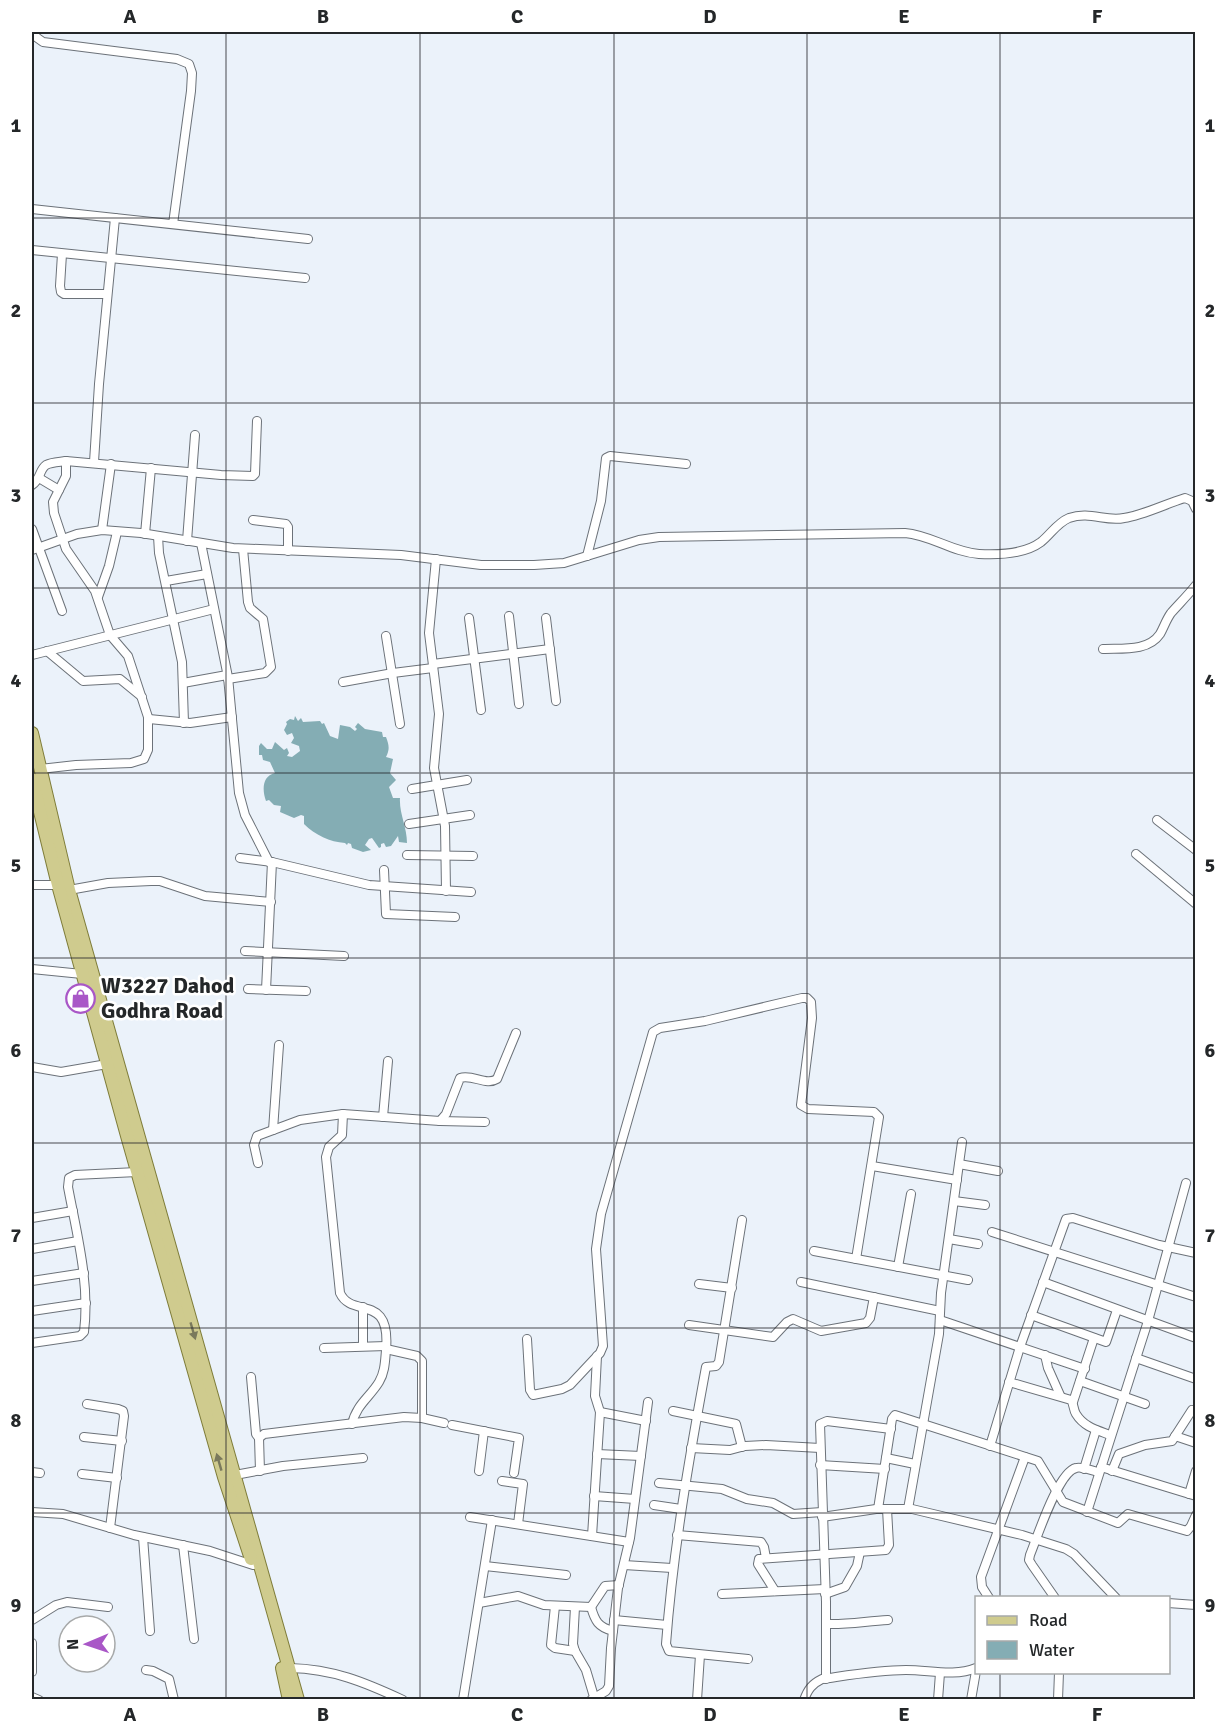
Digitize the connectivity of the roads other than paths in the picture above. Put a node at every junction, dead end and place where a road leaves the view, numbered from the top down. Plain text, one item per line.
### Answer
1 (34, 32) edge
2 (32, 209) edge
3 (115, 218) junction
4 (173, 224) junction
5 (308, 238) dead end
6 (32, 250) edge
7 (62, 254) junction
8 (111, 259) junction
9 (305, 278) dead end
10 (107, 294) junction
11 (257, 421) dead end
12 (195, 435) dead end
13 (66, 461) junction
14 (94, 462) junction
15 (111, 464) junction
16 (686, 464) dead end
17 (151, 468) junction
18 (192, 472) junction
19 (39, 478) junction
20 (32, 484) edge
21 (59, 490) junction
22 (1196, 510) edge
23 (254, 520) dead end
24 (32, 530) edge
25 (102, 530) junction
26 (117, 532) junction
27 (145, 534) junction
28 (158, 536) junction
29 (61, 538) junction
30 (188, 541) junction
31 (201, 543) junction
32 (35, 548) edge
33 (243, 549) junction
34 (288, 551) junction
35 (587, 556) junction
36 (436, 559) junction
37 (207, 574) junction
38 (166, 581) junction
39 (1196, 585) edge
40 (98, 597) junction
41 (214, 609) junction
42 (62, 611) dead end
43 (509, 616) dead end
44 (469, 618) dead end
45 (546, 618) dead end
46 (173, 619) junction
47 (110, 635) junction
48 (387, 636) dead end
49 (550, 649) junction
50 (1103, 649) dead end
51 (47, 651) junction
52 (513, 654) junction
53 (32, 655) edge
54 (473, 659) junction
55 (433, 666) junction
56 (393, 673) junction
57 (227, 677) junction
58 (343, 682) dead end
59 (183, 683) junction
60 (143, 698) junction
61 (556, 701) dead end
62 (519, 705) dead end
63 (481, 710) dead end
64 (232, 717) junction
65 (148, 719) junction
66 (184, 723) junction
67 (400, 724) dead end
68 (32, 733) edge
69 (40, 769) junction
70 (32, 779) edge
71 (467, 780) dead end
72 (437, 785) junction
73 (412, 789) dead end
74 (33, 798) edge
75 (470, 814) dead end
76 (443, 818) junction
77 (1156, 820) dead end
78 (409, 824) dead end
79 (1196, 850) edge
80 (1136, 854) dead end
81 (407, 855) dead end
82 (446, 856) junction
83 (472, 856) dead end
84 (240, 858) dead end
85 (271, 862) junction
86 (384, 870) dead end
87 (32, 885) edge
88 (63, 888) junction
89 (385, 888) junction
90 (446, 891) junction
91 (471, 892) dead end
92 (271, 902) junction
93 (1196, 904) edge
94 (455, 917) dead end
95 (245, 951) dead end
96 (268, 952) junction
97 (344, 956) dead end
98 (32, 969) edge
99 (82, 974) junction
100 (248, 989) dead end
101 (266, 990) junction
102 (306, 991) dead end
103 (516, 1033) dead end
104 (279, 1045) dead end
105 (388, 1061) dead end
106 (107, 1064) junction
107 (32, 1067) edge
108 (343, 1114) junction
109 (383, 1117) junction
110 (440, 1120) junction
111 (485, 1122) dead end
112 (273, 1130) junction
113 (962, 1142) dead end
114 (258, 1163) dead end
115 (959, 1164) junction
116 (872, 1166) junction
117 (998, 1171) dead end
118 (137, 1172) junction
119 (957, 1180) junction
120 (1186, 1183) dead end
121 (911, 1194) dead end
122 (954, 1201) junction
123 (985, 1205) dead end
124 (73, 1211) junction
125 (32, 1218) edge
126 (742, 1220) dead end
127 (992, 1232) dead end
128 (949, 1239) junction
129 (78, 1241) junction
130 (978, 1244) dead end
131 (1170, 1247) junction
132 (32, 1249) edge
133 (814, 1251) dead end
134 (1053, 1253) junction
135 (1196, 1253) edge
136 (856, 1259) junction
137 (898, 1267) junction
138 (84, 1273) junction
139 (944, 1275) junction
140 (968, 1280) dead end
141 (32, 1281) edge
142 (801, 1282) dead end
143 (1043, 1282) junction
144 (699, 1284) dead end
145 (1159, 1285) junction
146 (732, 1288) junction
147 (874, 1297) junction
148 (1196, 1297) edge
149 (86, 1303) junction
150 (363, 1307) junction
151 (1117, 1310) junction
152 (32, 1311) edge
153 (940, 1311) junction
154 (1031, 1315) junction
155 (940, 1320) junction
156 (1148, 1321) junction
157 (689, 1325) dead end
158 (724, 1330) junction
159 (527, 1338) dead end
160 (1094, 1338) junction
161 (1196, 1338) edge
162 (32, 1343) edge
163 (363, 1346) junction
164 (386, 1347) junction
165 (1020, 1347) junction
166 (324, 1348) dead end
167 (1045, 1355) junction
168 (597, 1356) junction
169 (1136, 1358) junction
170 (1085, 1368) junction
171 (251, 1377) dead end
172 (1196, 1379) edge
173 (1080, 1381) junction
174 (1009, 1382) junction
175 (1060, 1395) junction
176 (1124, 1395) junction
177 (648, 1402) dead end
178 (1073, 1402) junction
179 (87, 1404) dead end
180 (1145, 1404) dead end
181 (1192, 1410) dead end
182 (600, 1412) junction
183 (673, 1412) dead end
184 (698, 1415) junction
185 (422, 1418) junction
186 (646, 1421) junction
187 (922, 1423) junction
188 (352, 1424) junction
189 (891, 1430) junction
190 (1096, 1430) junction
191 (484, 1431) junction
192 (1110, 1435) junction
193 (1175, 1436) junction
194 (84, 1437) dead end
195 (259, 1438) junction
196 (122, 1442) junction
197 (1196, 1443) edge
198 (990, 1446) junction
199 (742, 1447) junction
200 (691, 1448) junction
201 (820, 1448) junction
202 (597, 1454) junction
203 (641, 1456) junction
204 (1026, 1457) junction
205 (363, 1458) dead end
206 (886, 1458) junction
207 (915, 1464) junction
208 (820, 1465) junction
209 (885, 1469) junction
210 (1084, 1469) junction
211 (1100, 1470) junction
212 (260, 1471) junction
213 (479, 1471) dead end
214 (1112, 1471) junction
215 (1196, 1471) edge
216 (514, 1473) dead end
217 (82, 1474) dead end
218 (235, 1475) junction
219 (117, 1478) junction
220 (502, 1481) dead end
221 (659, 1483) dead end
222 (685, 1485) junction
223 (1056, 1491) junction
224 (1192, 1495) edge
225 (594, 1496) junction
226 (635, 1499) junction
227 (654, 1505) dead end
228 (681, 1509) junction
229 (883, 1509) junction
230 (908, 1509) junction
231 (32, 1512) edge
232 (1087, 1512) junction
233 (822, 1515) junction
234 (1196, 1515) edge
235 (470, 1517) dead end
236 (492, 1520) junction
237 (518, 1524) junction
238 (110, 1528) junction
239 (1000, 1529) junction
240 (677, 1535) junction
241 (592, 1536) junction
242 (143, 1537) junction
243 (1036, 1539) junction
244 (629, 1542) junction
245 (183, 1545) junction
246 (860, 1552) junction
247 (824, 1556) junction
248 (766, 1558) junction
249 (253, 1565) junction
250 (624, 1565) junction
251 (485, 1566) junction
252 (672, 1568) junction
253 (566, 1575) dead end
254 (619, 1585) junction
255 (775, 1592) junction
256 (825, 1592) junction
257 (722, 1594) dead end
258 (987, 1596) edge
259 (1055, 1596) edge
260 (1114, 1596) edge
261 (478, 1603) junction
262 (1170, 1603) edge
263 (1196, 1605) edge
264 (555, 1606) junction
265 (575, 1606) junction
266 (108, 1607) dead end
267 (591, 1607) junction
268 (32, 1620) edge
269 (614, 1620) junction
270 (888, 1620) dead end
271 (826, 1624) junction
272 (667, 1625) junction
273 (150, 1631) dead end
274 (612, 1631) junction
275 (195, 1639) dead end
276 (32, 1643) edge
277 (32, 1650) edge
278 (575, 1651) junction
279 (700, 1655) junction
280 (747, 1659) dead end
281 (290, 1668) junction
282 (975, 1669) edge
283 (147, 1670) dead end
284 (32, 1672) edge
285 (940, 1672) junction
286 (975, 1674) edge
287 (1059, 1674) edge
288 (826, 1679) junction
289 (32, 1697) edge
290 (594, 1699) edge
291 (39, 1700) edge
292 (174, 1700) edge
293 (289, 1700) edge
294 (298, 1700) edge
295 (403, 1700) edge
296 (463, 1700) edge
297 (697, 1700) edge
298 (804, 1700) edge
299 (938, 1700) edge
300 (971, 1700) edge
301 (1059, 1700) edge

1 - 4 street
2 - 3 street
3 - 4 street
3 - 8 street
4 - 5 street
6 - 7 street
7 - 8 street
7 - 10 street
8 - 9 street
8 - 10 street
10 - 14 street
11 - 18 street
12 - 18 street
13 - 14 street
13 - 19 street
13 - 21 street
14 - 15 street
15 - 17 street
15 - 25 street
16 - 35 street
17 - 18 street
17 - 27 street
18 - 30 street
19 - 20 street
19 - 21 street
21 - 29 street
22 - 35 street
23 - 34 street
24 - 32 street
25 - 26 street
25 - 29 street
26 - 27 street
26 - 40 street
27 - 28 street
28 - 30 street
28 - 38 street
29 - 32 street
29 - 40 street
30 - 31 street
31 - 33 street
31 - 37 street
32 - 42 street
33 - 34 street
33 - 57 street
34 - 36 street
35 - 36 street
36 - 55 street
37 - 38 street
37 - 41 street
38 - 46 street
39 - 50 street
40 - 47 street
41 - 46 street
41 - 57 street
43 - 52 street
44 - 54 street
45 - 49 street
46 - 47 street
46 - 59 street
47 - 51 street
47 - 60 street
48 - 56 street
49 - 52 street
49 - 61 street
51 - 53 street
51 - 60 street
52 - 54 street
52 - 62 street
54 - 55 street
54 - 63 street
55 - 56 street
55 - 72 street
56 - 58 street
56 - 67 street
57 - 59 street
57 - 64 street
59 - 66 street
60 - 65 street
64 - 66 street
64 - 85 street
65 - 66 street
65 - 69 street
68 - 69 main road
69 - 88 main road
70 - 74 main road
71 - 72 street
72 - 73 street
72 - 76 street
74 - 88 main road
75 - 76 street
76 - 78 street
76 - 82 street
77 - 79 street
80 - 93 street
81 - 82 street
82 - 83 street
82 - 90 street
84 - 85 street
85 - 89 street
85 - 92 street
86 - 89 street
87 - 88 street
88 - 92 street
88 - 99 main road
88 -> 218 main road
89 - 90 street
89 - 94 street
90 - 91 street
92 - 96 street
95 - 96 street
96 - 97 street
96 - 101 street
98 - 99 street
99 - 106 main road
100 - 101 street
101 - 102 street
103 - 110 street
104 - 112 street
105 - 109 street
106 - 107 street
106 - 118 main road
108 - 109 street
108 - 112 street
108 - 150 street
109 - 110 street
110 - 111 street
112 - 114 street
113 - 115 street
115 - 117 street
115 - 119 street
116 - 119 street
116 - 136 street
116 - 168 street
118 - 124 street
249 -> 118 main road
119 - 122 street
120 - 131 street
121 - 137 street
122 - 123 street
122 - 128 street
124 - 125 street
124 - 129 street
126 - 146 street
127 - 134 street
128 - 130 street
128 - 139 street
129 - 132 street
129 - 138 street
131 - 134 street
131 - 135 street
131 - 145 street
133 - 136 street
134 - 143 street
134 - 145 street
136 - 137 street
137 - 139 street
138 - 141 street
138 - 149 street
139 - 140 street
139 - 153 street
142 - 147 street
143 - 151 street
143 - 154 street
144 - 146 street
145 - 148 street
145 - 156 street
146 - 158 street
147 - 153 street
147 - 158 street
149 - 152 street
149 - 162 street
150 - 163 street
150 - 164 street
151 - 156 street
151 - 160 street
153 - 155 street
154 - 160 street
154 - 165 street
155 - 165 street
155 - 187 street
156 - 161 street
156 - 169 street
157 - 158 street
158 - 184 street
159 - 168 street
160 - 170 street
163 - 164 street
163 - 166 street
164 - 185 street
164 - 188 street
165 - 167 street
165 - 174 street
167 - 170 street
167 - 175 street
168 - 182 street
169 - 172 street
169 - 176 street
170 - 173 street
171 - 195 street
173 - 176 street
173 - 178 street
174 - 175 street
174 - 198 street
175 - 178 street
176 - 180 street
176 - 192 street
177 - 186 street
178 - 190 street
179 - 196 street
181 - 193 street
182 - 186 street
182 - 202 street
183 - 184 street
184 - 199 street
184 - 200 street
185 - 188 street
185 - 191 street
186 - 203 street
187 - 189 street
187 - 198 street
187 - 207 street
188 - 195 street
189 - 201 street
189 - 206 street
190 - 192 street
190 - 210 street
191 - 213 street
191 - 216 street
192 - 211 street
193 - 197 street
193 - 214 street
194 - 196 street
195 - 212 street
196 - 219 street
198 - 204 street
199 - 200 street
199 - 201 street
200 - 222 street
201 - 208 street
202 - 203 street
202 - 225 street
203 - 226 street
204 - 223 street
204 - 239 street
205 - 212 street
206 - 207 street
206 - 209 street
207 - 230 street
208 - 209 street
208 - 233 street
209 - 229 street
210 - 211 street
210 - 223 street
211 - 214 street
211 - 232 street
212 - 218 street
214 - 224 street
215 - 224 street
217 - 219 street
218 - 281 main road
219 - 238 street
220 - 237 street
221 - 222 street
222 - 228 street
222 - 233 street
223 - 232 street
223 - 243 street
225 - 226 street
225 - 241 street
226 - 244 street
227 - 228 street
228 - 240 street
229 - 230 street
229 - 233 street
229 - 246 street
230 - 239 street
231 - 238 street
232 - 234 street
233 - 247 street
235 - 236 street
236 - 237 street
236 - 251 street
237 - 241 street
238 - 242 street
239 - 243 street
239 - 258 street
240 - 248 street
240 - 252 street
241 - 244 street
242 - 245 street
242 - 273 street
243 - 259 street
243 - 260 street
244 - 250 street
245 - 249 street
245 - 275 street
246 - 247 street
246 - 256 street
247 - 248 street
247 - 256 street
248 - 255 street
249 - 293 main road
250 - 252 street
250 - 254 street
251 - 253 street
251 - 261 street
252 - 272 street
254 - 267 street
254 - 269 street
255 - 256 street
255 - 257 street
256 - 271 street
261 - 264 street
261 - 296 street
262 - 263 street
264 - 265 street
264 - 278 street
265 - 267 street
265 - 278 street
266 - 268 street
267 - 274 street
269 - 272 street
269 - 274 street
270 - 271 street
271 - 288 street
272 - 279 street
274 - 290 street
276 - 277 street
277 - 284 street
278 - 290 street
279 - 280 street
279 - 297 street
281 - 294 main road
281 - 295 street
282 - 285 street
283 - 292 street
285 - 288 street
285 - 299 street
286 - 300 street
287 - 301 street
288 - 298 street
289 - 291 street

